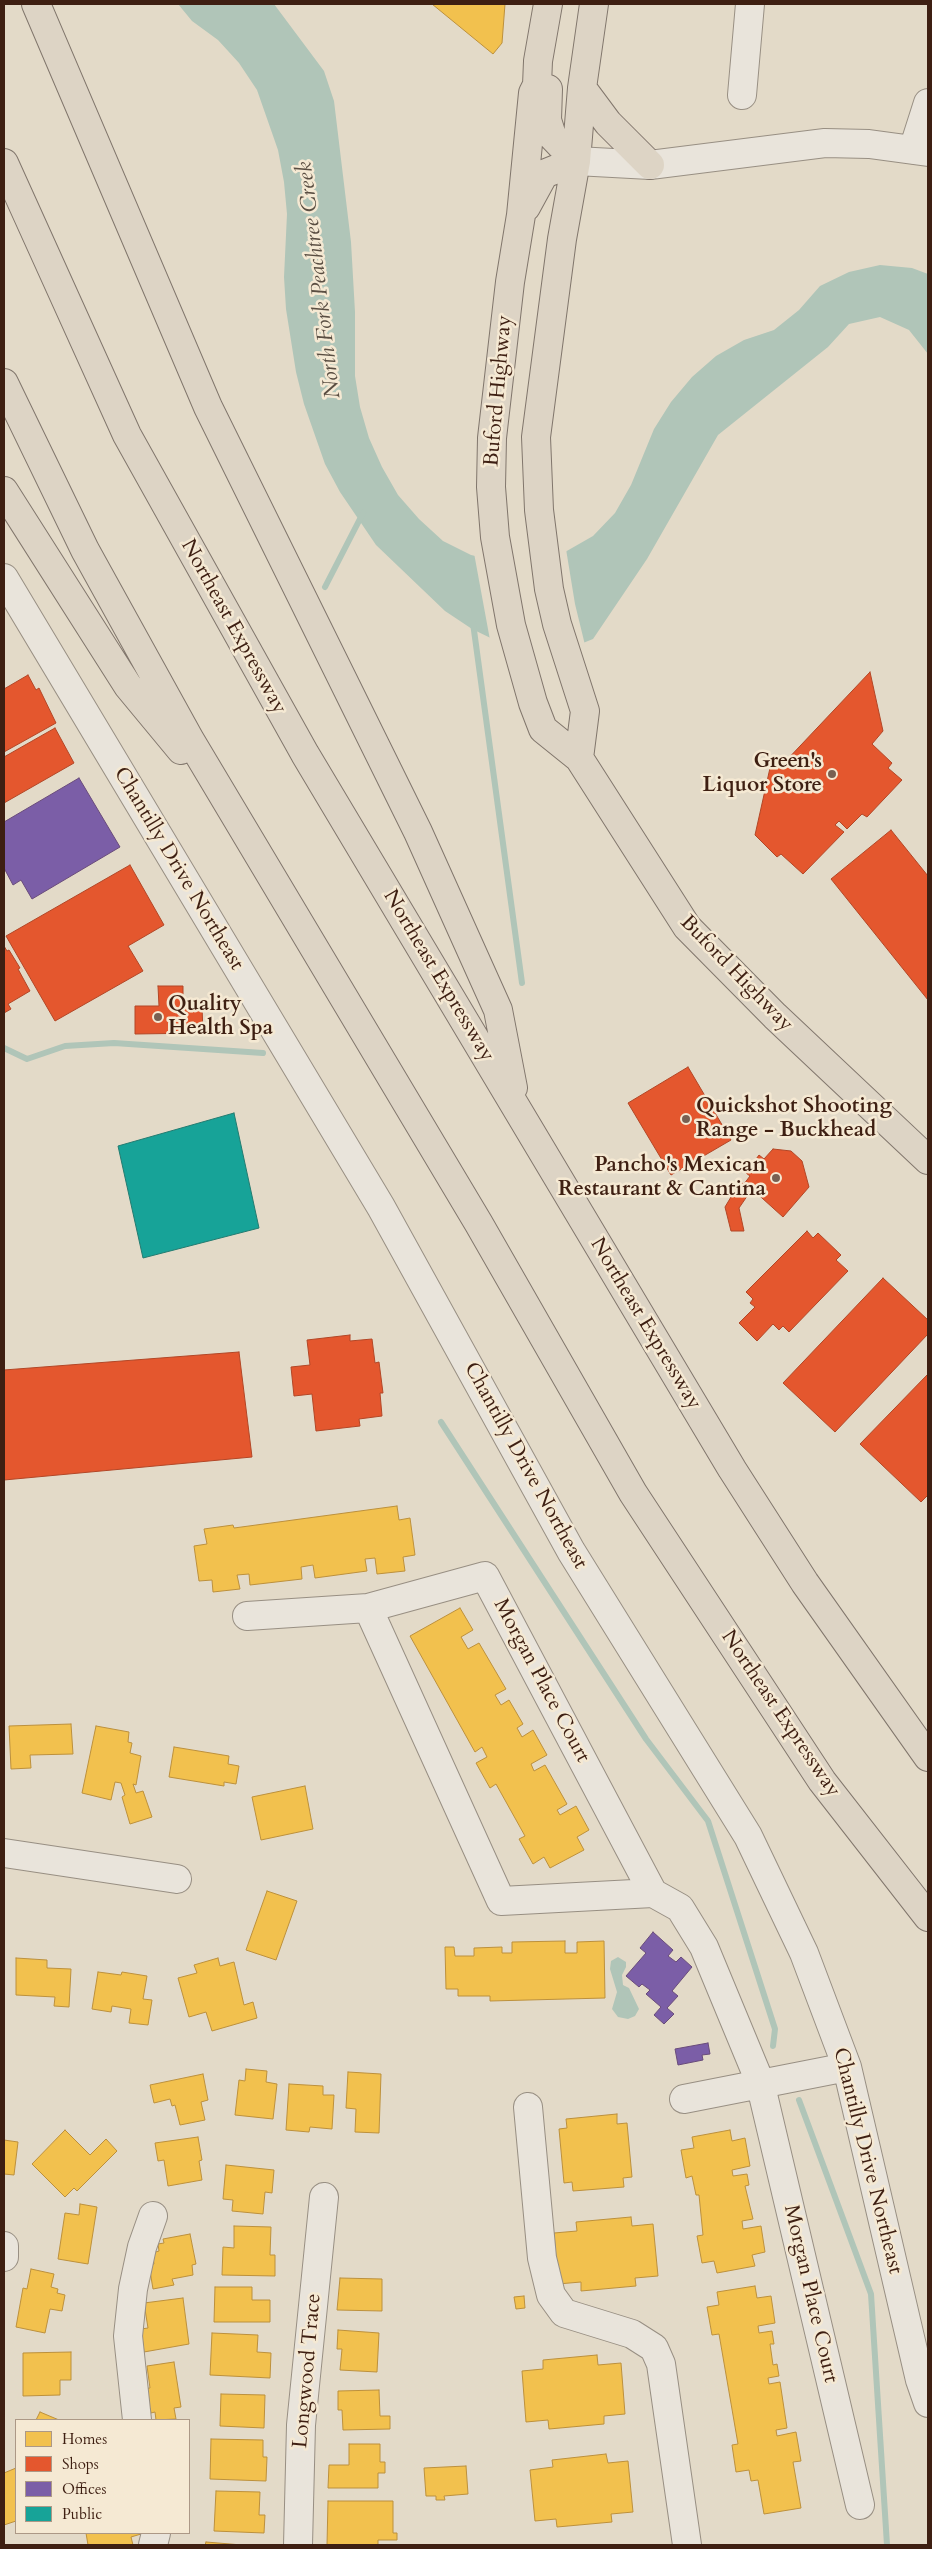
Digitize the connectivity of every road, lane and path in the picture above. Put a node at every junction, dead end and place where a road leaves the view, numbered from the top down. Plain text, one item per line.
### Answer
1 (36, 4) edge
2 (548, 4) edge
3 (555, 4) edge
4 (594, 4) edge
5 (750, 4) edge
6 (582, 88) junction
7 (742, 95) dead end
8 (928, 102) edge
9 (921, 151) edge
10 (576, 161) junction
11 (4, 163) edge
12 (650, 165) junction
13 (521, 214) junction
14 (4, 383) edge
15 (4, 491) edge
16 (4, 578) edge
17 (579, 758) junction
18 (234, 816) junction
19 (517, 1106) junction
20 (928, 1160) edge
21 (368, 1608) junction
22 (247, 1616) dead end
23 (928, 1757) edge
24 (4, 1853) edge
25 (177, 1879) dead end
26 (653, 1893) junction
27 (928, 1917) edge
28 (847, 2067) junction
29 (760, 2082) junction
30 (684, 2099) dead end
31 (528, 2107) dead end
32 (324, 2197) dead end
33 (153, 2216) dead end
34 (4, 2246) edge
35 (4, 2257) edge
36 (928, 2402) edge
37 (137, 2419) edge
38 (860, 2505) dead end
39 (298, 2545) edge
40 (687, 2545) edge

1 - 19 main road
2 - 13 main road, Buford Highway
3 - 10 main road
4 - 6 main road, Buford Highway
5 - 7 street
6 - 10 main road, Buford Highway
6 - 12 main road
8 - 9 street
9 - 12 street
10 - 12 street
10 - 13 main road
10 - 17 main road, Buford Highway
11 - 19 main road, Northeast Expressway
13 - 17 main road, Buford Highway
14 - 18 main road, Northeast Expressway
15 - 18 main road
16 - 28 street, Chantilly Drive Northeast
17 - 20 main road, Buford Highway
18 - 27 main road, Northeast Expressway
19 - 23 main road, Northeast Expressway
21 - 22 street, Morgan Place Court
21 - 26 street
21 - 26 street, Morgan Place Court
24 - 25 street
26 - 29 street, Morgan Place Court
28 - 29 street
28 - 36 street, Chantilly Drive Northeast
29 - 30 street
29 - 38 street, Morgan Place Court
31 - 40 street
32 - 39 street, Longwood Trace
33 - 37 street
34 - 35 street

